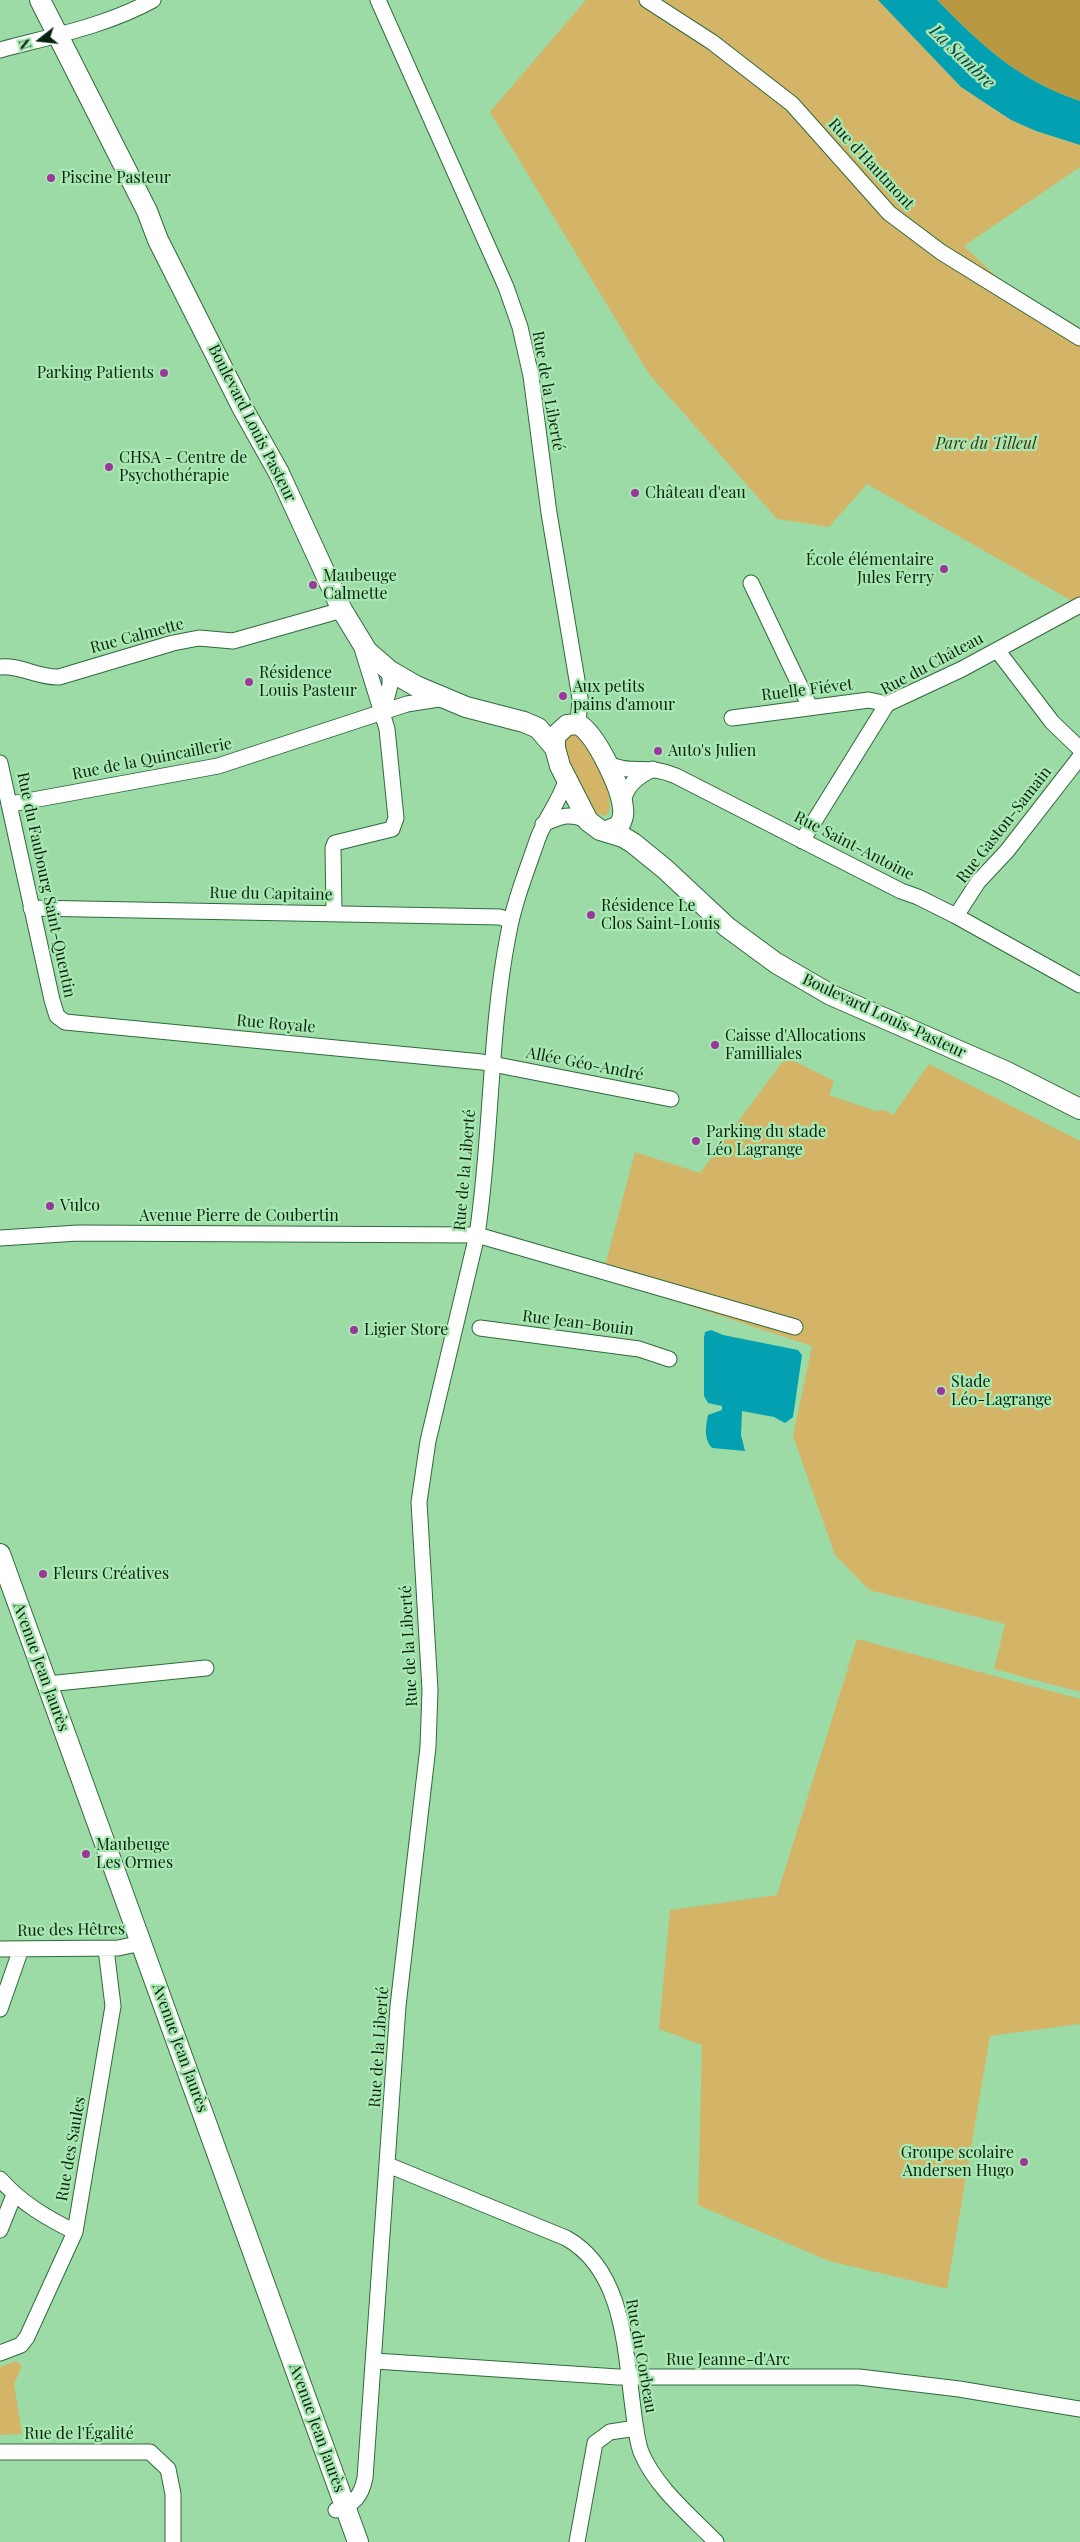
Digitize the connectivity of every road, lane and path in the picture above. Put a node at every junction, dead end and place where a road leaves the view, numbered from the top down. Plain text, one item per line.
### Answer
1 (40, 0) edge
2 (154, 0) edge
3 (378, 0) edge
4 (647, 0) edge
5 (58, 34) junction
6 (0, 50) edge
7 (1080, 338) edge
8 (751, 583) dead end
9 (1080, 605) edge
10 (342, 610) junction
11 (359, 641) junction
12 (997, 650) junction
13 (0, 667) edge
14 (390, 671) junction
15 (446, 698) junction
16 (887, 704) junction
17 (810, 707) junction
18 (383, 712) junction
19 (732, 718) dead end
20 (572, 724) junction
21 (555, 748) junction
22 (1080, 749) edge
23 (1080, 757) edge
24 (606, 762) junction
25 (0, 763) edge
26 (654, 768) junction
27 (566, 780) junction
28 (11, 804) junction
29 (623, 809) junction
30 (588, 821) junction
31 (543, 824) junction
32 (607, 831) junction
33 (802, 841) junction
34 (665, 869) junction
35 (30, 908) junction
36 (334, 912) junction
37 (956, 916) junction
38 (511, 920) junction
39 (1078, 980) edge
40 (57, 1016) joint
41 (493, 1064) junction
42 (672, 1099) dead end
43 (1080, 1109) edge
44 (478, 1235) junction
45 (0, 1238) edge
46 (795, 1327) dead end
47 (480, 1328) dead end
48 (669, 1359) dead end
49 (0, 1554) edge
50 (6, 1593) edge
51 (206, 1668) dead end
52 (47, 1684) junction
53 (137, 1945) junction
54 (0, 1949) edge
55 (21, 1949) junction
56 (106, 1949) junction
57 (0, 2009) edge
58 (388, 2165) junction
59 (0, 2180) edge
60 (14, 2195) junction
61 (0, 2230) edge
62 (75, 2232) junction
63 (0, 2353) edge
64 (375, 2362) junction
65 (629, 2377) junction
66 (1080, 2409) edge
67 (636, 2428) junction
68 (0, 2452) edge
69 (341, 2509) junction
70 (172, 2542) edge
71 (347, 2542) edge
72 (358, 2542) edge
73 (577, 2542) edge
74 (716, 2542) edge

1 - 5 main road, Boulevard Louis Pasteur
2 - 5 street
3 - 20 street, Rue de la Liberté
4 - 7 street, Rue d'Hautmont
5 - 6 street
5 - 10 main road, Boulevard Louis Pasteur
8 - 17 street
9 - 12 street, Rue du Château
10 - 11 main road, Boulevard Louis Pasteur
10 - 13 street, Rue Calmette
11 - 14 main road, Boulevard Louis Pasteur
11 - 18 street
12 - 16 street, Rue du Château
12 - 22 street
14 - 15 main road, Boulevard Louis Pasteur
14 - 18 street
15 - 18 street, Rue de la Quincaillerie
15 - 20 main road
15 - 21 main road, Boulevard Louis Pasteur
16 - 17 street, Ruelle Fiévet
16 - 33 street, Rue du Château
17 - 19 street, Ruelle Fiévet
18 - 28 street, Rue de la Quincaillerie
18 - 36 street
20 - 21 main road
20 - 24 main road
21 - 27 main road
23 - 37 street, Rue Gaston-Samain
24 - 26 street, Rue Saint-Antoine
24 - 29 main road
25 - 28 street, Rue du Faubourg Saint-Quentin
26 - 29 street
26 - 33 street, Rue Saint-Antoine
27 - 30 main road
27 - 31 street, Rue de la Liberté
28 - 35 street, Rue du Faubourg Saint-Quentin
29 - 32 main road
29 - 34 main road
30 - 31 street
30 - 32 main road, Boulevard Louis-Pasteur
31 - 38 street, Rue de la Liberté
32 - 34 main road, Boulevard Louis-Pasteur
33 - 37 street, Rue Saint-Antoine
34 - 43 main road, Boulevard Louis-Pasteur
35 - 36 street, Rue du Capitaine
35 - 40 street, Rue du Faubourg Saint-Quentin
36 - 38 street, Rue du Capitaine
37 - 39 street, Rue Saint-Antoine
38 - 41 street, Rue de la Liberté
40 - 41 street, Rue Royale
41 - 42 street, Allée Géo-André
41 - 44 street, Rue de la Liberté
44 - 45 street, Avenue Pierre de Coubertin
44 - 46 street, Avenue Pierre de Coubertin
44 - 58 street, Rue de la Liberté
47 - 48 street, Rue Jean-Bouin
49 - 50 main road, Avenue Jean Jaurès
50 - 52 main road, Avenue Jean Jaurès
50 - 53 main road, Avenue Jean Jaurès
51 - 52 street
52 - 53 main road, Avenue Jean Jaurès
53 - 56 street, Rue des Hêtres
53 - 69 main road, Avenue Jean Jaurès
54 - 55 street, Rue des Hêtres
55 - 56 street, Rue des Hêtres
55 - 57 street
56 - 62 street, Rue des Saules
58 - 64 street, Rue de la Liberté
58 - 65 street, Rue du Corbeau
59 - 60 street
60 - 61 street
60 - 62 street
62 - 63 street, Rue des Saules
64 - 65 street, Rue Jeanne-d'Arc
64 - 69 street, Rue de la Liberté
65 - 66 street, Rue Jeanne-d'Arc
65 - 67 street, Rue du Corbeau
67 - 73 street
67 - 74 street, Rue du Corbeau
68 - 70 street, Rue de l'Égalité
69 - 71 main road, Avenue Jean Jaurès
69 - 72 main road, Avenue Jean Jaurès

